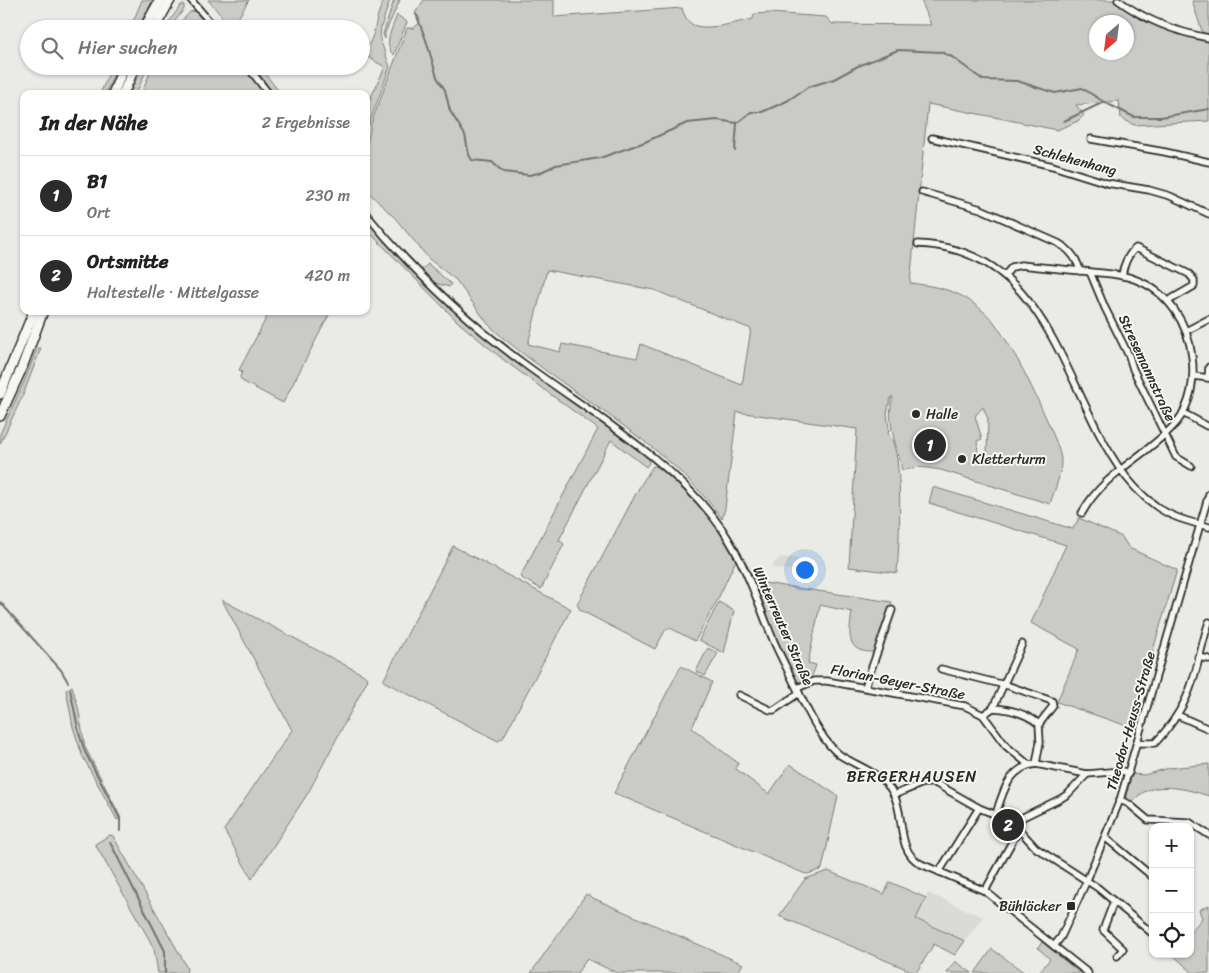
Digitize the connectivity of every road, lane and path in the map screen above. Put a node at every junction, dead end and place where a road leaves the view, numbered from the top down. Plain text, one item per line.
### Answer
1 (160, 0) edge
2 (170, 0) edge
3 (192, 0) edge
4 (1118, 0) edge
5 (149, 20) edge
6 (159, 20) edge
7 (209, 20) edge
8 (1209, 38) edge
9 (120, 75) edge
10 (131, 75) edge
11 (254, 75) edge
12 (115, 90) edge
13 (125, 90) edge
14 (266, 90) edge
15 (932, 138) dead end
16 (1091, 139) dead end
17 (1209, 162) edge
18 (922, 192) dead end
19 (1209, 214) edge
20 (370, 218) edge
21 (918, 244) dead end
22 (1080, 271) junction
23 (1090, 272) junction
24 (1005, 275) junction
25 (1122, 276) junction
26 (1168, 301) junction
27 (32, 315) edge
28 (42, 315) edge
29 (1209, 319) edge
30 (1186, 330) junction
31 (1209, 366) edge
32 (1193, 376) junction
33 (1208, 378) edge
34 (0, 394) edge
35 (1183, 413) junction
36 (0, 416) edge
37 (1207, 426) dead end
38 (1164, 434) junction
39 (1192, 466) dead end
40 (1120, 469) junction
41 (1209, 494) edge
42 (1082, 513) dead end
43 (1200, 524) junction
44 (1209, 527) edge
45 (892, 610) dead end
46 (1209, 622) edge
47 (1209, 630) edge
48 (1204, 636) junction
49 (1022, 644) dead end
50 (1198, 658) junction
51 (1209, 659) edge
52 (941, 669) dead end
53 (1004, 685) junction
54 (865, 687) junction
55 (798, 691) junction
56 (739, 695) dead end
57 (993, 708) junction
58 (983, 715) junction
59 (1177, 715) junction
60 (1039, 724) junction
61 (1209, 729) edge
62 (1138, 743) junction
63 (1032, 764) junction
64 (1130, 772) junction
65 (1087, 774) junction
66 (894, 795) junction
67 (1120, 800) junction
68 (979, 808) junction
69 (996, 814) junction
70 (1019, 829) junction
71 (1209, 835) edge
72 (1106, 838) junction
73 (939, 872) junction
74 (1149, 874) edge
75 (1087, 880) junction
76 (985, 891) junction
77 (1114, 901) junction
78 (1149, 931) edge
79 (1054, 946) junction
80 (1117, 956) dead end
81 (1088, 973) edge

1 - 5 highway
2 - 6 highway
3 - 7 street
4 - 8 street
9 - 12 highway
10 - 13 highway
11 - 14 street
15 - 19 street, Schlehenhang
16 - 17 street
18 - 22 street
20 - 55 street, Winterreuter Straße
21 - 24 street
22 - 23 street
22 - 24 street
23 - 25 street
23 - 38 street, Stresemannstraße
24 - 40 street
25 - 26 street
25 - 26 street
26 - 30 street
27 - 34 highway
28 - 36 highway
29 - 30 street
30 - 32 street
31 - 33 street
32 - 33 street
32 - 35 street
35 - 37 street
35 - 38 street
38 - 39 street, Stresemannstraße
38 - 40 street
40 - 42 street
40 - 43 street
41 - 43 street, Theodor-Heuss-Straße
43 - 44 street
43 - 62 street, Theodor-Heuss-Straße
45 - 54 street
46 - 48 street
47 - 48 street
48 - 50 street
49 - 53 street
50 - 51 street
50 - 59 street
52 - 53 street
53 - 57 street
53 - 60 street
54 - 55 street, Florian-Geyer-Straße
54 - 58 street, Florian-Geyer-Straße
55 - 56 street, Florian-Geyer-Straße
55 - 66 street, Winterreuter Straße
57 - 58 street
57 - 60 street
58 - 63 street
59 - 61 street
59 - 62 street
60 - 63 street
62 - 64 street, Theodor-Heuss-Straße
63 - 65 street
63 - 69 street
64 - 65 street
64 - 67 street, Theodor-Heuss-Straße
65 - 70 street
66 - 68 street
66 - 73 street, Winterreuter Straße
67 - 71 street
67 - 72 street, Theodor-Heuss-Straße
68 - 69 street
68 - 73 street
69 - 70 street
70 - 75 street
70 - 76 street
72 - 74 street
72 - 75 street, Theodor-Heuss-Straße
73 - 76 street
75 - 77 street
75 - 79 street, Theodor-Heuss-Straße
76 - 79 street
77 - 78 street
77 - 80 street
79 - 81 street

